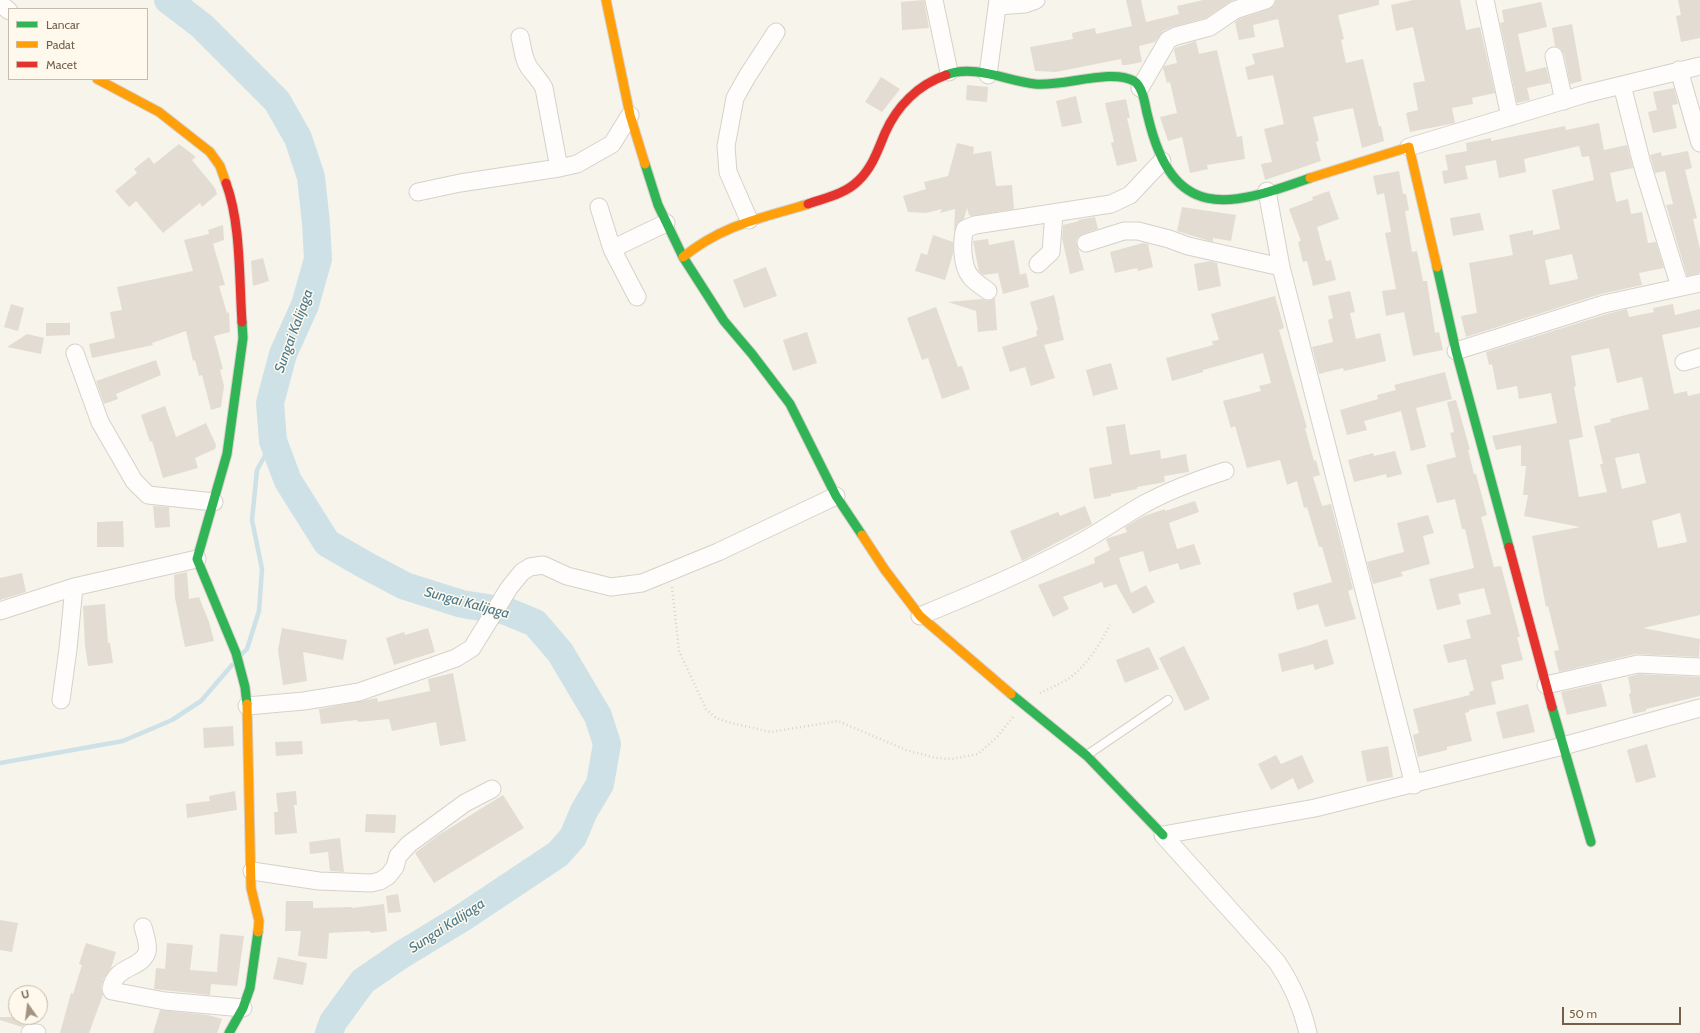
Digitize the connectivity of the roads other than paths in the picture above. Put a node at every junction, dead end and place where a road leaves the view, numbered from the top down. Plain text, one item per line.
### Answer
1 (606, 0) edge
2 (934, 0) edge
3 (1036, 0) edge
4 (1266, 0) edge
5 (1485, 0) edge
6 (0, 3) edge
7 (997, 3) edge
8 (8, 10) edge
9 (776, 32) dead end
10 (520, 37) dead end
11 (1554, 56) dead end
12 (1700, 66) edge
13 (1679, 70) junction
14 (949, 72) junction
15 (988, 75) junction
16 (99, 80) edge
17 (1622, 85) junction
18 (1140, 88) junction
19 (1564, 101) junction
20 (630, 115) junction
21 (1510, 117) junction
22 (1700, 143) edge
23 (1409, 147) junction
24 (1162, 161) junction
25 (559, 168) junction
26 (418, 192) dead end
27 (1267, 192) junction
28 (599, 207) dead end
29 (1054, 213) junction
30 (749, 220) junction
31 (666, 223) junction
32 (1086, 244) dead end
33 (612, 249) junction
34 (683, 257) junction
35 (1038, 264) dead end
36 (1281, 267) junction
37 (1700, 283) edge
38 (1680, 287) junction
39 (988, 291) dead end
40 (637, 297) dead end
41 (1456, 351) junction
42 (75, 353) dead end
43 (1700, 357) edge
44 (1684, 362) dead end
45 (1226, 471) dead end
46 (836, 496) junction
47 (214, 502) junction
48 (197, 559) junction
49 (74, 587) junction
50 (0, 611) edge
51 (920, 616) junction
52 (1700, 667) edge
53 (1546, 685) junction
54 (61, 700) dead end
55 (1168, 700) dead end
56 (247, 706) junction
57 (1700, 708) edge
58 (1563, 746) junction
59 (1087, 756) junction
60 (1414, 785) junction
61 (492, 789) dead end
62 (1163, 835) junction
63 (1591, 842) dead end
64 (252, 871) junction
65 (144, 927) dead end
66 (243, 1008) junction
67 (30, 1033) edge
68 (37, 1033) edge
69 (229, 1033) edge
70 (1308, 1033) edge

1 - 20 street
2 - 14 street
3 - 7 street
4 - 18 street
5 - 21 street
6 - 8 street
7 - 15 street
9 - 30 street
10 - 25 street
11 - 19 street
12 - 13 street
13 - 17 street
13 - 22 street
14 - 15 street
14 - 30 street
15 - 18 street
16 - 47 street
17 - 19 street
17 - 38 street
18 - 24 street
19 - 21 street
20 - 25 street
20 - 31 street
21 - 23 street
23 - 27 street
23 - 41 street
24 - 27 street
24 - 29 street
25 - 26 street
27 - 36 street
28 - 33 street
29 - 35 street
29 - 39 street
30 - 34 street
31 - 33 street
31 - 34 street
32 - 36 street
33 - 40 street
34 - 46 street
36 - 60 street
37 - 38 street
38 - 41 street
41 - 53 street
42 - 47 street
43 - 44 street
45 - 51 street
46 - 51 street
46 - 56 street
47 - 48 street
48 - 49 street
48 - 56 street
49 - 50 street
49 - 54 street
51 - 59 street
52 - 53 street
53 - 58 street
55 - 59 lane
56 - 64 street
57 - 58 street
58 - 60 street
58 - 63 street
59 - 62 street
60 - 62 street
61 - 64 street
62 - 70 street
64 - 66 street
65 - 66 street
66 - 69 street
67 - 68 street

